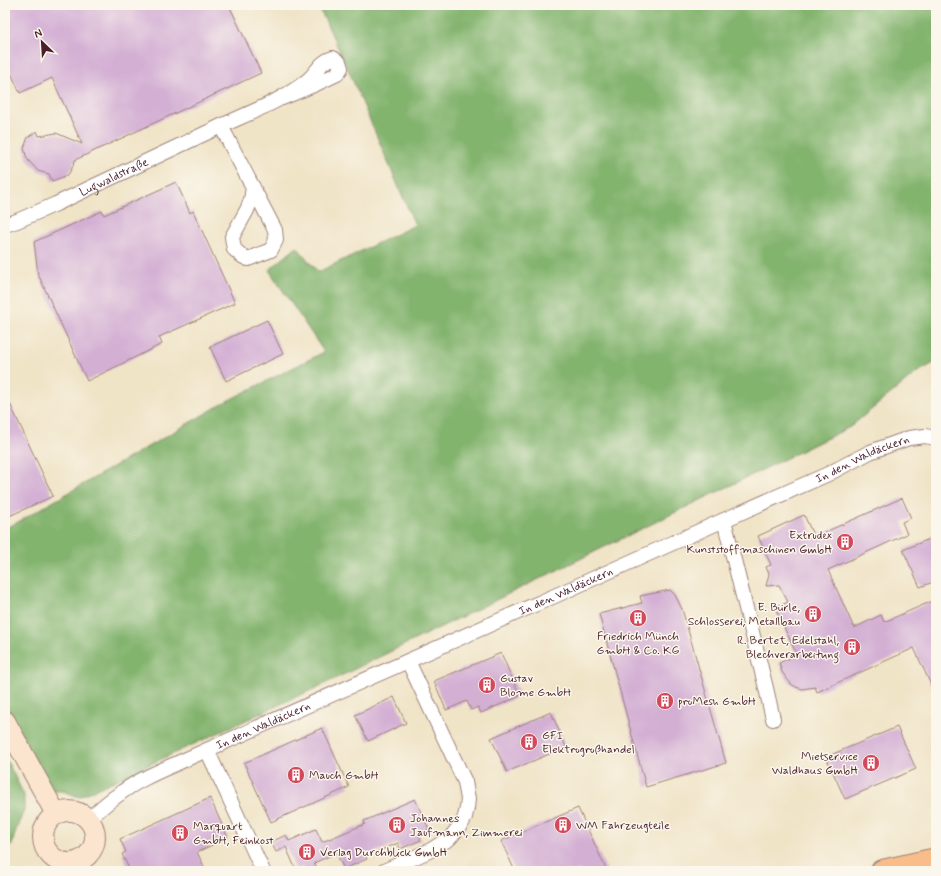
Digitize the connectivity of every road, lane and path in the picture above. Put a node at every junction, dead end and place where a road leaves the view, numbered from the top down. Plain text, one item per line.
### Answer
1 (282, 98) dead end
2 (220, 126) junction
3 (252, 187) junction
4 (5, 225) edge
5 (936, 438) edge
6 (724, 520) junction
7 (408, 661) junction
8 (773, 719) dead end
9 (5, 721) edge
10 (207, 750) junction
11 (56, 814) junction
12 (89, 819) junction
13 (936, 859) edge
14 (80, 866) edge
15 (263, 871) edge
16 (384, 871) edge
17 (882, 871) edge

1 - 2 street, Lugwaldstraße
2 - 3 street
2 - 4 street, Lugwaldstraße
3 - 3 street
5 - 6 street, In den Waldäckern
6 - 7 street, In den Waldäckern
6 - 8 street
7 - 10 street, In den Waldäckern
7 - 16 street
9 - 11 main road
10 - 12 street, In den Waldäckern
10 - 15 street, In den Waldäckern
11 - 12 main road
11 - 14 main road
12 - 14 main road
13 - 17 main road

